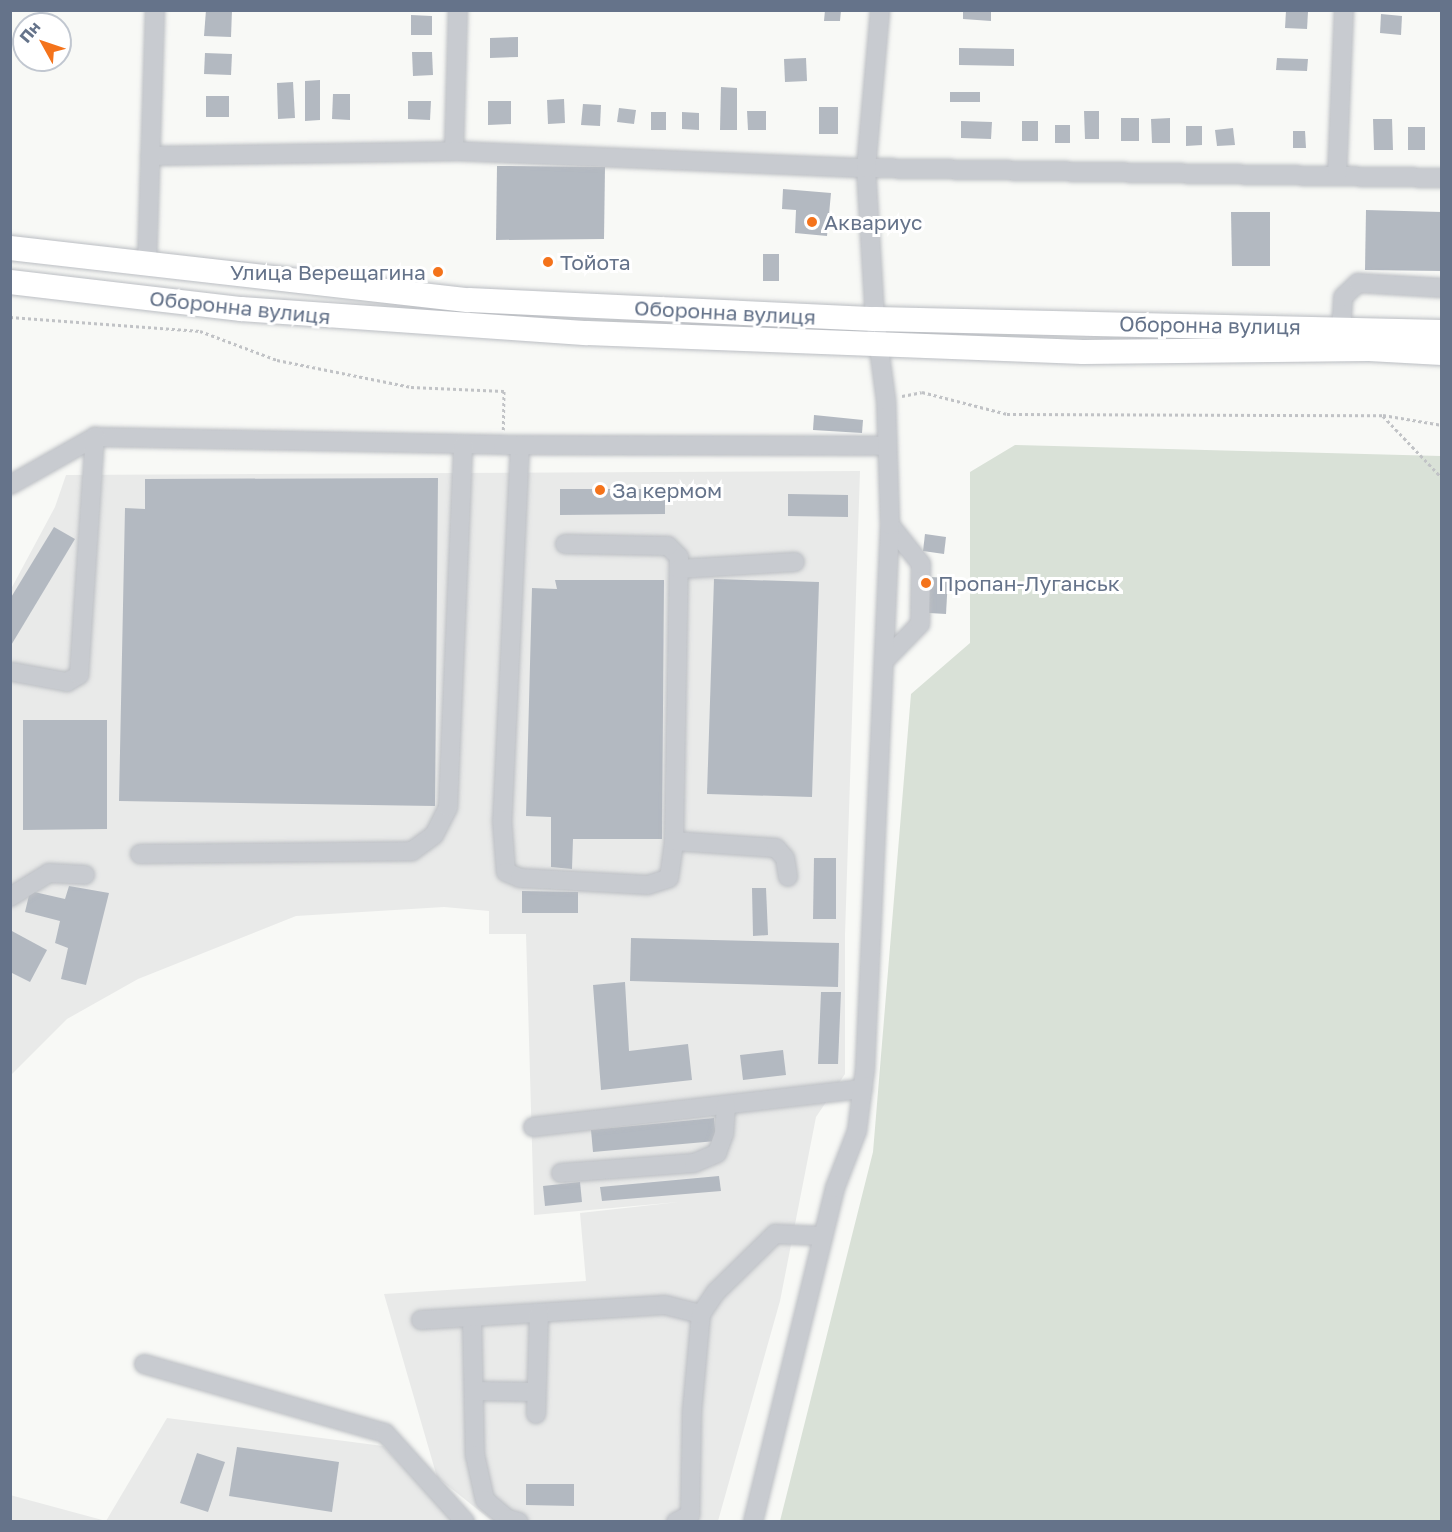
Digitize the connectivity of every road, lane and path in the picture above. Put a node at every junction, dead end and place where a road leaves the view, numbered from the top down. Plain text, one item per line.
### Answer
1 (155, 10) edge
2 (458, 10) edge
3 (880, 10) edge
4 (1344, 10) edge
5 (454, 151) junction
6 (150, 156) junction
7 (866, 168) junction
8 (1337, 176) junction
9 (1442, 178) edge
10 (10, 248) edge
11 (147, 264) junction
12 (10, 282) edge
13 (1442, 288) edge
14 (10, 317) edge
15 (875, 319) junction
16 (1341, 329) junction
17 (1442, 332) edge
18 (881, 345) junction
19 (1442, 352) edge
20 (886, 400) junction
21 (1383, 415) junction
22 (1442, 425) edge
23 (95, 437) junction
24 (463, 444) junction
25 (512, 445) junction
26 (887, 446) junction
27 (1442, 478) edge
28 (10, 485) edge
29 (890, 525) junction
30 (566, 544) dead end
31 (795, 562) dead end
32 (679, 568) junction
33 (884, 661) junction
34 (13, 672) dead end
35 (674, 841) junction
36 (140, 854) dead end
37 (85, 875) dead end
38 (788, 877) dead end
39 (10, 897) edge
40 (863, 1089) junction
41 (726, 1105) junction
42 (533, 1126) dead end
43 (561, 1173) dead end
44 (824, 1236) junction
45 (538, 1313) junction
46 (701, 1314) junction
47 (472, 1317) junction
48 (421, 1320) dead end
49 (144, 1364) dead end
50 (474, 1391) junction
51 (535, 1392) junction
52 (536, 1414) dead end
53 (465, 1521) edge
54 (519, 1521) edge
55 (676, 1521) edge
56 (753, 1521) edge

1 - 6 street
2 - 5 street
3 - 7 street
4 - 8 street
5 - 6 street
5 - 7 street
6 - 11 street
7 - 8 street
7 - 15 street
8 - 9 street
10 - 11 main road, Оборонна вулиця
11 - 15 main road, Оборонна вулиця
12 - 18 main road, Оборонна вулиця
13 - 16 street
14 - 25 path
15 - 16 main road, Оборонна вулиця
15 - 18 street
16 - 17 main road, Оборонна вулиця
18 - 19 main road, Оборонна вулиця
18 - 20 street
20 - 21 path
20 - 26 street
21 - 22 path
21 - 27 path
23 - 24 street
23 - 28 street
23 - 34 street
24 - 25 street
24 - 36 street
25 - 26 street
25 - 35 street
26 - 29 street
29 - 33 street
29 - 33 street
30 - 32 street
31 - 32 street
32 - 35 street
33 - 40 street
35 - 38 street
37 - 39 street
40 - 41 street
40 - 44 street
41 - 42 street
41 - 43 street
44 - 46 street
44 - 56 street
45 - 46 street
45 - 47 street
45 - 51 street
46 - 55 street
47 - 48 street
47 - 50 street
49 - 53 street
50 - 51 street
50 - 54 street
51 - 52 street

